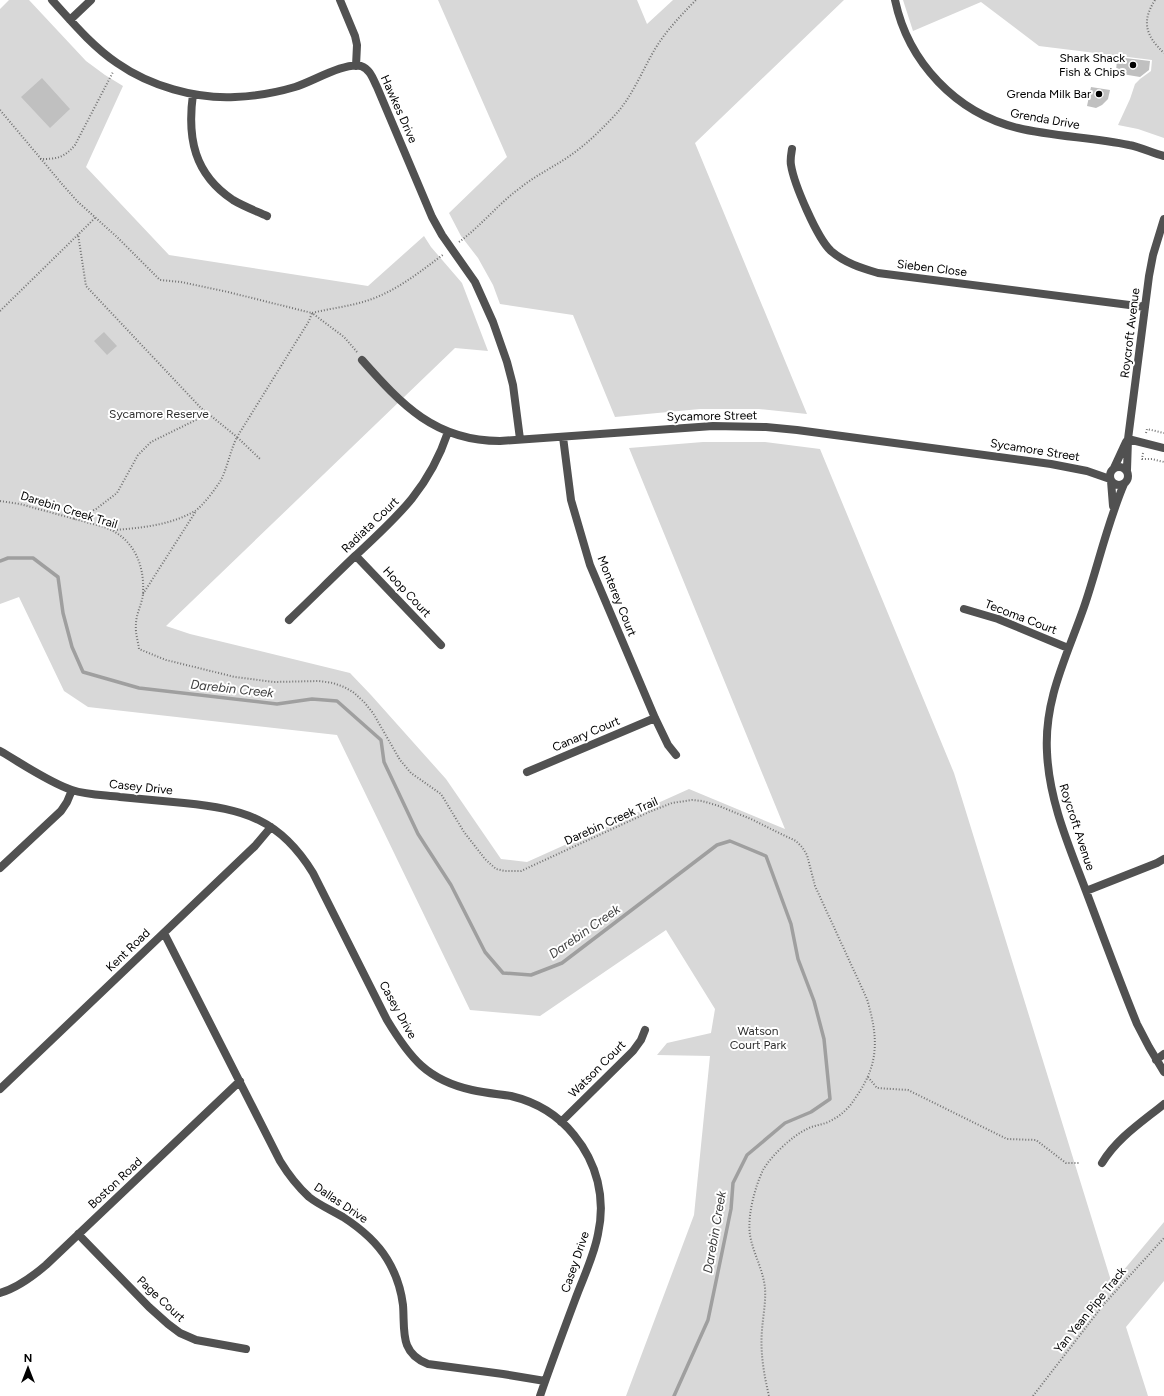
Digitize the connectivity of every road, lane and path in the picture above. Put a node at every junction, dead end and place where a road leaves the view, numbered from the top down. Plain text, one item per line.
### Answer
1 (52, 0) edge
2 (91, 0) edge
3 (340, 0) edge
4 (696, 0) edge
5 (895, 0) edge
6 (1155, 0) edge
7 (70, 20) junction
8 (1164, 53) edge
9 (118, 63) junction
10 (356, 66) junction
11 (193, 94) junction
12 (0, 110) edge
13 (792, 149) dead end
14 (1160, 155) edge
15 (40, 158) junction
16 (1164, 161) edge
17 (267, 216) dead end
18 (95, 218) junction
19 (1164, 219) edge
20 (1162, 228) edge
21 (78, 234) junction
22 (451, 248) junction
23 (1145, 307) junction
24 (0, 311) edge
25 (312, 313) junction
26 (362, 360) joint
27 (209, 414) junction
28 (448, 432) junction
29 (237, 437) junction
30 (563, 437) junction
31 (520, 440) junction
32 (1128, 440) junction
33 (1164, 448) edge
34 (260, 459) dead end
35 (1112, 469) junction
36 (1127, 470) junction
37 (1087, 471) junction
38 (1110, 480) junction
39 (1124, 484) junction
40 (0, 501) edge
41 (1113, 509) junction
42 (196, 510) junction
43 (73, 519) junction
44 (113, 530) junction
45 (356, 556) junction
46 (143, 595) junction
47 (964, 609) dead end
48 (289, 620) dead end
49 (441, 645) dead end
50 (1068, 648) junction
51 (655, 718) junction
52 (0, 751) edge
53 (676, 755) dead end
54 (527, 772) dead end
55 (72, 790) junction
56 (271, 827) junction
57 (1164, 859) edge
58 (0, 868) edge
59 (1086, 892) junction
60 (164, 933) junction
61 (645, 1030) dead end
62 (1164, 1054) edge
63 (1156, 1060) junction
64 (1164, 1072) edge
65 (868, 1077) junction
66 (240, 1081) junction
67 (0, 1089) edge
68 (1164, 1104) edge
69 (561, 1122) junction
70 (1080, 1163) dead end
71 (1102, 1163) dead end
72 (78, 1234) junction
73 (1164, 1238) edge
74 (0, 1293) edge
75 (246, 1349) dead end
76 (545, 1381) junction
77 (540, 1396) edge
78 (769, 1396) edge
79 (1033, 1396) edge

1 - 7 street
2 - 7 street
3 - 10 street
4 - 22 path
5 - 14 street, Grenda Drive
6 - 8 path
7 - 9 street
9 - 11 street
9 - 15 path
10 - 11 street
10 - 22 street, Hawkes Drive
11 - 17 street
12 - 15 path
13 - 23 street, Sieben Close
14 - 16 street, Grenda Drive
15 - 18 path
18 - 21 path
18 - 25 path
19 - 20 street, Roycroft Avenue
20 - 23 street, Roycroft Avenue
21 - 24 path
21 - 27 path
22 - 25 path
22 - 31 street, Hawkes Drive
23 - 32 street, Roycroft Avenue
25 - 26 path
25 - 29 path
26 - 28 street, Sycamore Street
27 - 29 path
27 - 43 path
28 - 31 street, Sycamore Street
28 - 45 street, Radiata Court
29 - 34 path
29 - 42 path
30 - 31 street, Sycamore Street
30 - 37 street, Sycamore Street
30 - 51 street, Monterey Court
32 - 33 street
32 - 35 street, Roycroft Avenue
32 - 36 street, Roycroft Avenue
35 - 36 street
35 - 37 street, Sycamore Street
35 - 38 street
36 - 39 street
37 - 38 street, Sycamore Street
38 - 39 street
38 - 41 street, Roycroft Avenue
39 - 41 street, Roycroft Avenue
40 - 43 path, Darebin Creek Trail
41 - 50 street, Roycroft Avenue
42 - 44 path
42 - 46 path
43 - 44 path, Darebin Creek Trail
44 - 46 path, Darebin Creek Trail
45 - 48 street, Radiata Court
45 - 49 street, Hoop Court
46 - 65 path, Darebin Creek Trail
47 - 50 street, Tecoma Court
50 - 59 street, Roycroft Avenue
51 - 53 street, Monterey Court
51 - 54 street, Canary Court
52 - 55 street, Casey Drive
55 - 56 street, Casey Drive
55 - 58 street
56 - 60 street, Kent Road
56 - 69 street, Casey Drive
57 - 59 street
59 - 63 street, Roycroft Avenue
60 - 66 street, Dallas Drive
60 - 67 street, Kent Road
61 - 69 street, Watson Court
62 - 63 street
63 - 64 street, Roycroft Avenue
65 - 70 path
65 - 78 path, Darebin Creek Trail
66 - 72 street, Boston Road
66 - 76 street, Dallas Drive
68 - 71 street
69 - 76 street, Casey Drive
72 - 74 street, Boston Road
72 - 75 street, Page Court
73 - 79 path, Yan Yean Pipe Track
76 - 77 street, Casey Drive

